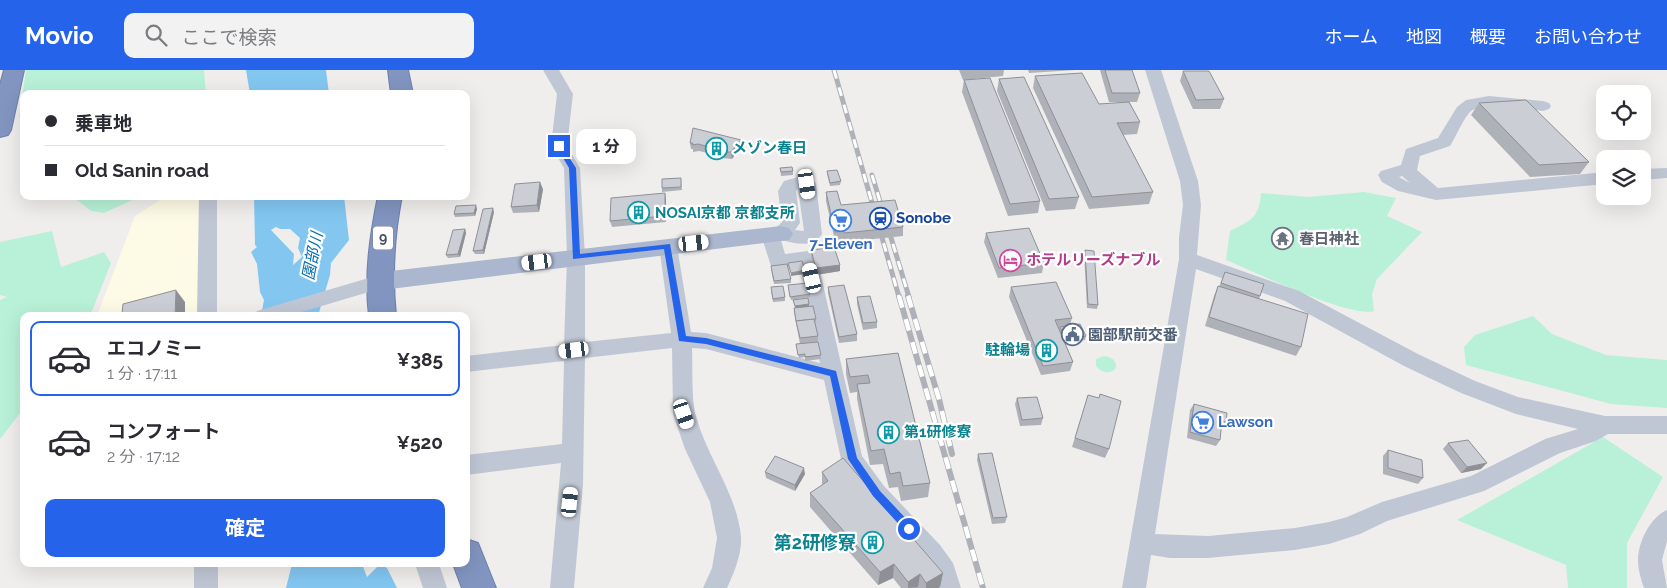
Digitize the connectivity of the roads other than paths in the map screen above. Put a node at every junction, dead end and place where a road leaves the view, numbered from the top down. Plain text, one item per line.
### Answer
1 (14, 70) edge
2 (398, 70) edge
3 (551, 70) edge
4 (1154, 70) edge
5 (401, 90) edge
6 (1543, 106) dead end
7 (0, 130) edge
8 (1667, 173) edge
9 (1651, 174) edge
10 (1596, 179) edge
11 (208, 200) edge
12 (389, 200) edge
13 (776, 234) joint
14 (668, 246) junction
15 (576, 257) junction
16 (1188, 259) junction
17 (372, 285) junction
18 (207, 312) edge
19 (278, 312) edge
20 (382, 312) edge
21 (682, 339) junction
22 (574, 350) junction
23 (470, 363) edge
24 (834, 374) junction
25 (1667, 425) edge
26 (1604, 426) junction
27 (573, 452) junction
28 (470, 465) edge
29 (1667, 521) edge
30 (1141, 543) junction
31 (470, 564) edge
32 (206, 567) edge
33 (428, 567) edge
34 (206, 588) edge
35 (434, 588) edge
36 (479, 588) edge
37 (562, 588) edge
38 (715, 588) edge
39 (949, 588) edge
40 (1134, 588) edge
41 (1656, 588) edge

1 - 7 highway
2 - 5 highway
3 - 15 street
4 - 16 street
6 - 10 street
8 - 9 street
11 - 18 street
12 - 17 highway, 9
13 - 14 main road
13 - 24 street
14 - 15 main road
14 - 21 street
15 - 17 main road
15 - 22 street
16 - 26 street
16 - 30 street
17 - 19 street
17 - 20 highway, 9
21 - 22 street
21 - 24 street
21 - 38 street
22 - 23 street
22 - 27 street
24 - 39 street
25 - 26 street
26 - 30 street
27 - 28 street
27 - 37 street
29 - 41 street
30 - 40 street
31 - 36 highway
32 - 34 street
33 - 35 street

